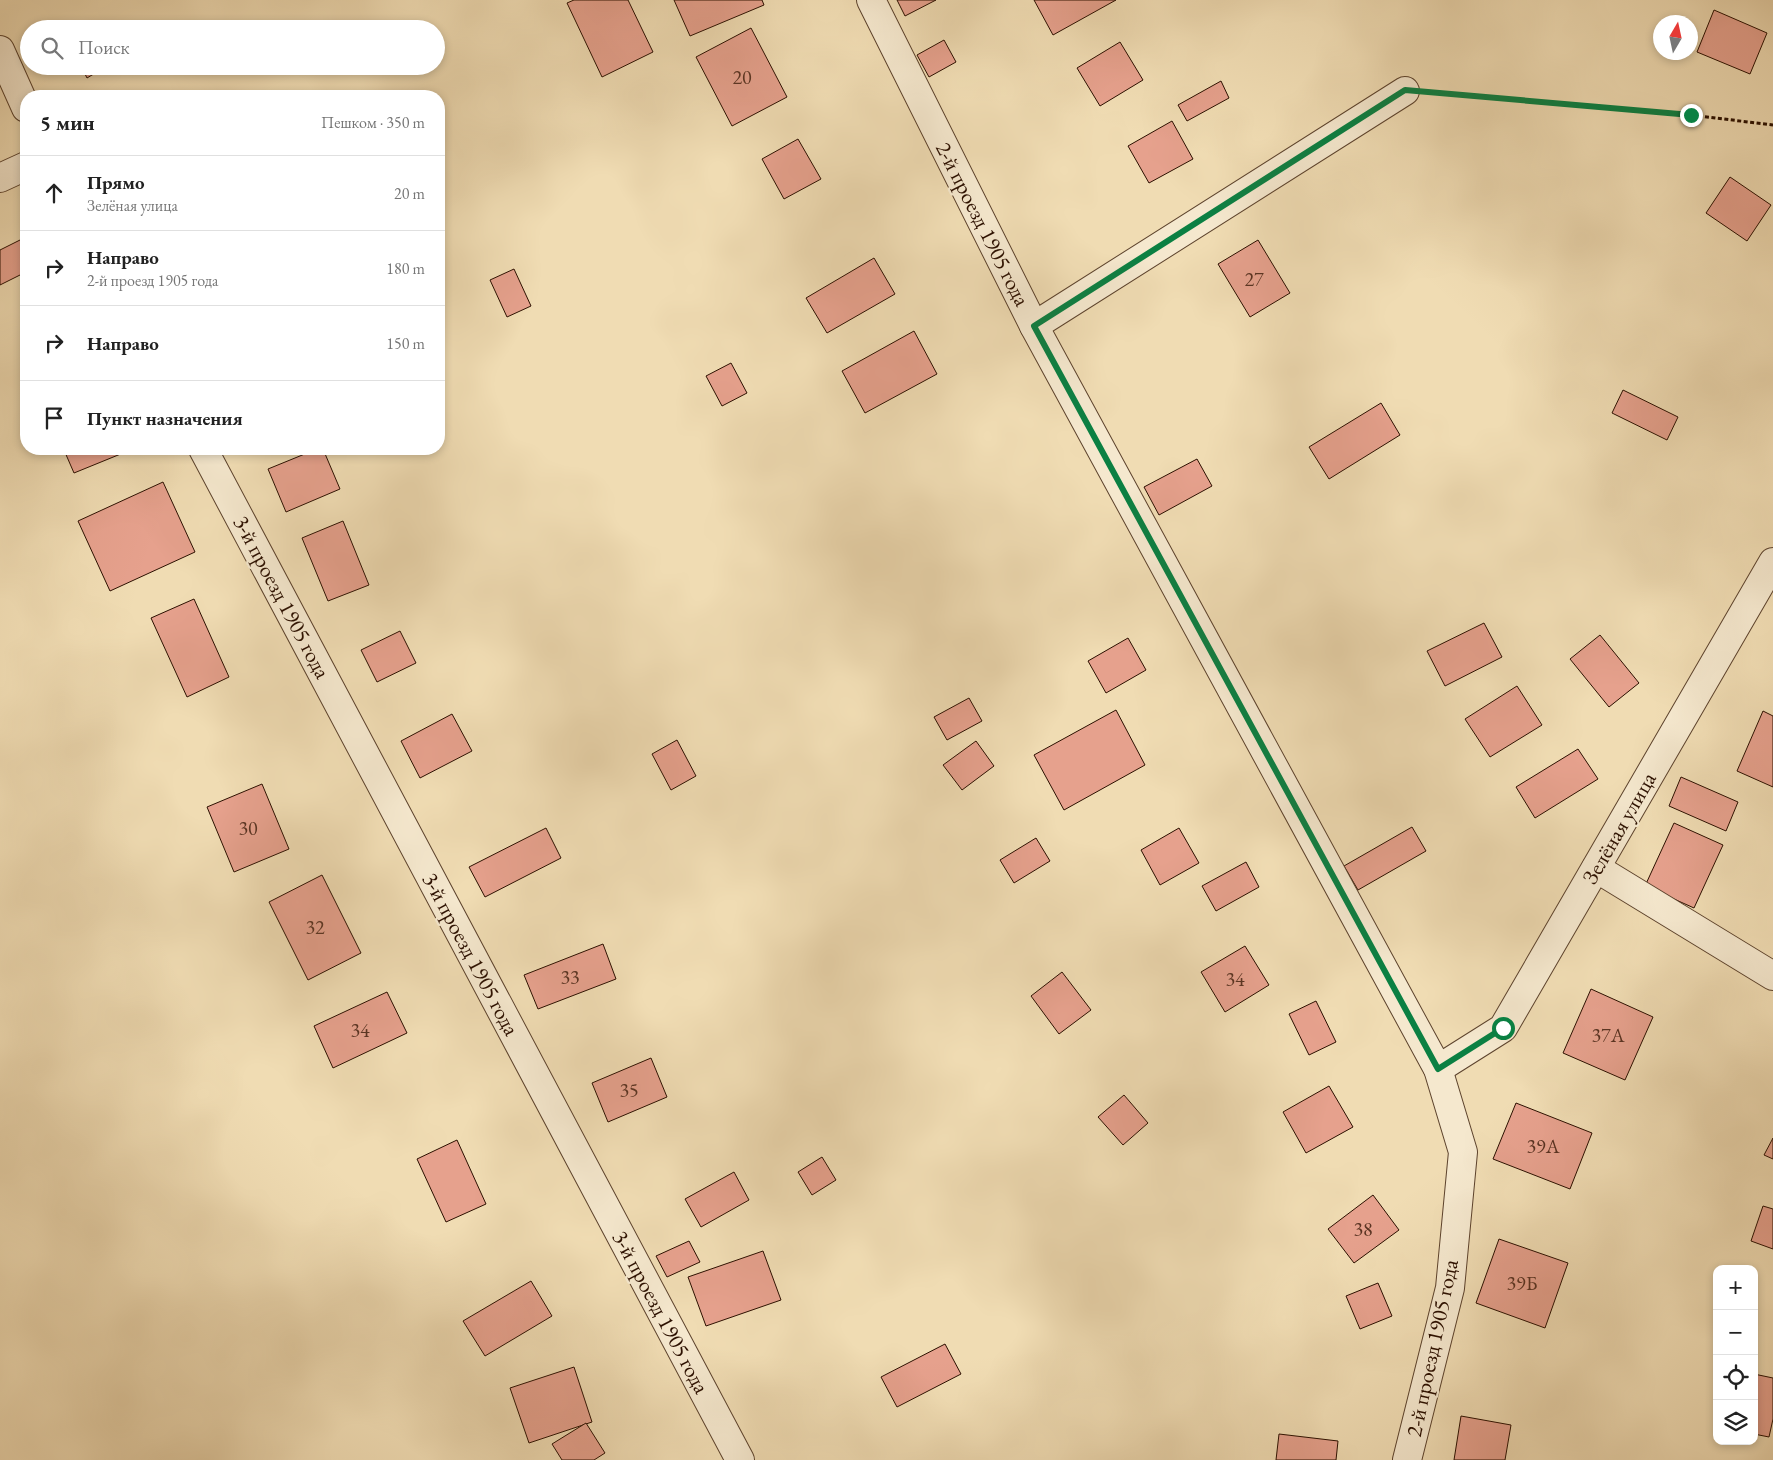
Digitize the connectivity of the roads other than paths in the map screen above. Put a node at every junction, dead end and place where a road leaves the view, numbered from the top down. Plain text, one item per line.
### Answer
1 (871, 0) edge
2 (0, 50) edge
3 (1405, 90) road end
4 (20, 95) edge
5 (20, 169) edge
6 (0, 178) edge
7 (1034, 326) junction
8 (206, 455) edge
9 (1773, 562) edge
10 (1596, 868) junction
11 (1773, 976) edge
12 (1438, 1069) junction
13 (740, 1460) edge
14 (1407, 1460) edge

1 - 7 street, 2-й проезд 1905 года
2 - 4 street
3 - 7 street
5 - 6 street
7 - 12 street, 2-й проезд 1905 года
8 - 13 street, 3-й проезд 1905 года
9 - 10 street, Зелёная улица
10 - 11 street
10 - 12 street, Зелёная улица
12 - 14 street, 2-й проезд 1905 года

